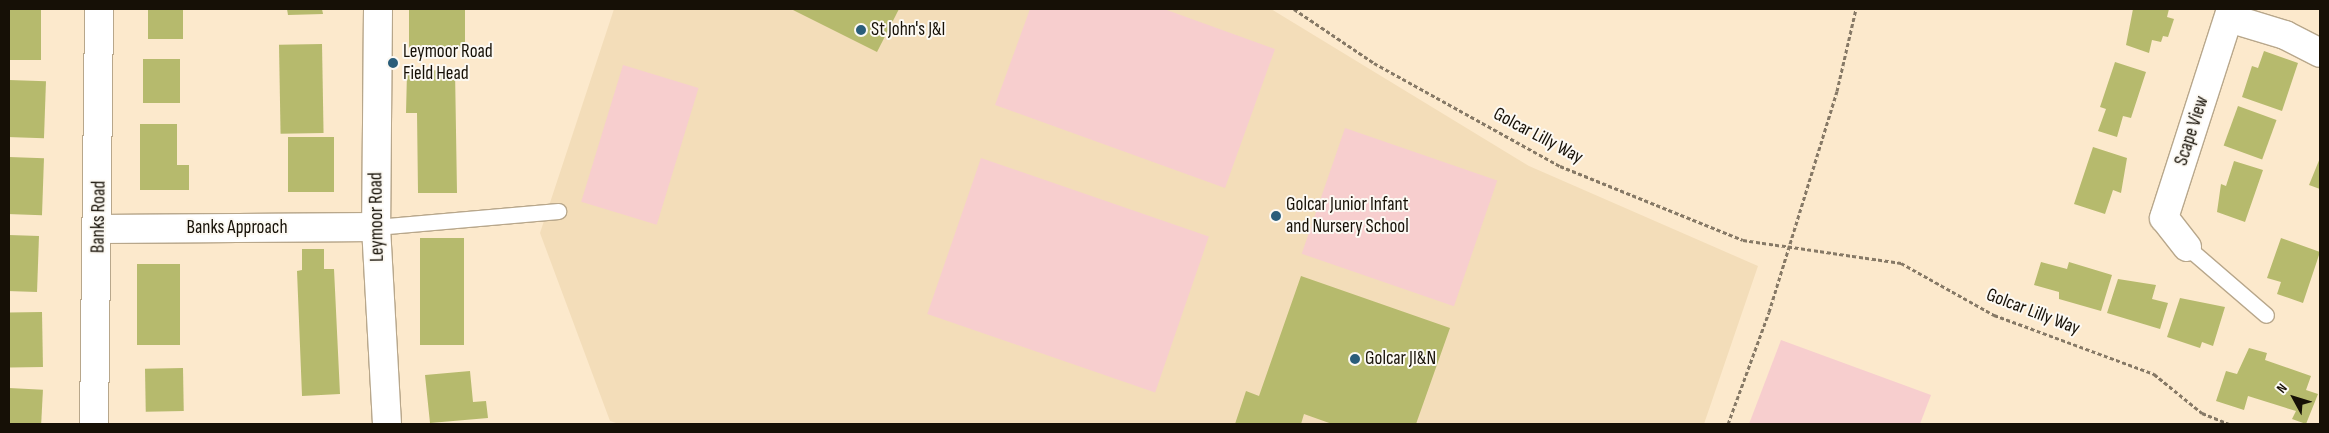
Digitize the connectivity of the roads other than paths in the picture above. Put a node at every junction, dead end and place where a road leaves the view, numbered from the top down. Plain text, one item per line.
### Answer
1 (100, 9) edge
2 (378, 9) edge
3 (2230, 13) edge
4 (2320, 54) edge
5 (558, 211) dead end
6 (376, 227) junction
7 (98, 229) junction
8 (2187, 247) joint
9 (2266, 315) dead end
10 (94, 424) edge
11 (387, 424) edge

1 - 7 street, Banks Road
2 - 6 street, Leymoor Road
3 - 4 street
3 - 8 street, Scape View
5 - 6 lane
6 - 7 street, Banks Approach
6 - 11 street, Leymoor Road
7 - 10 street, Banks Road
8 - 9 lane

